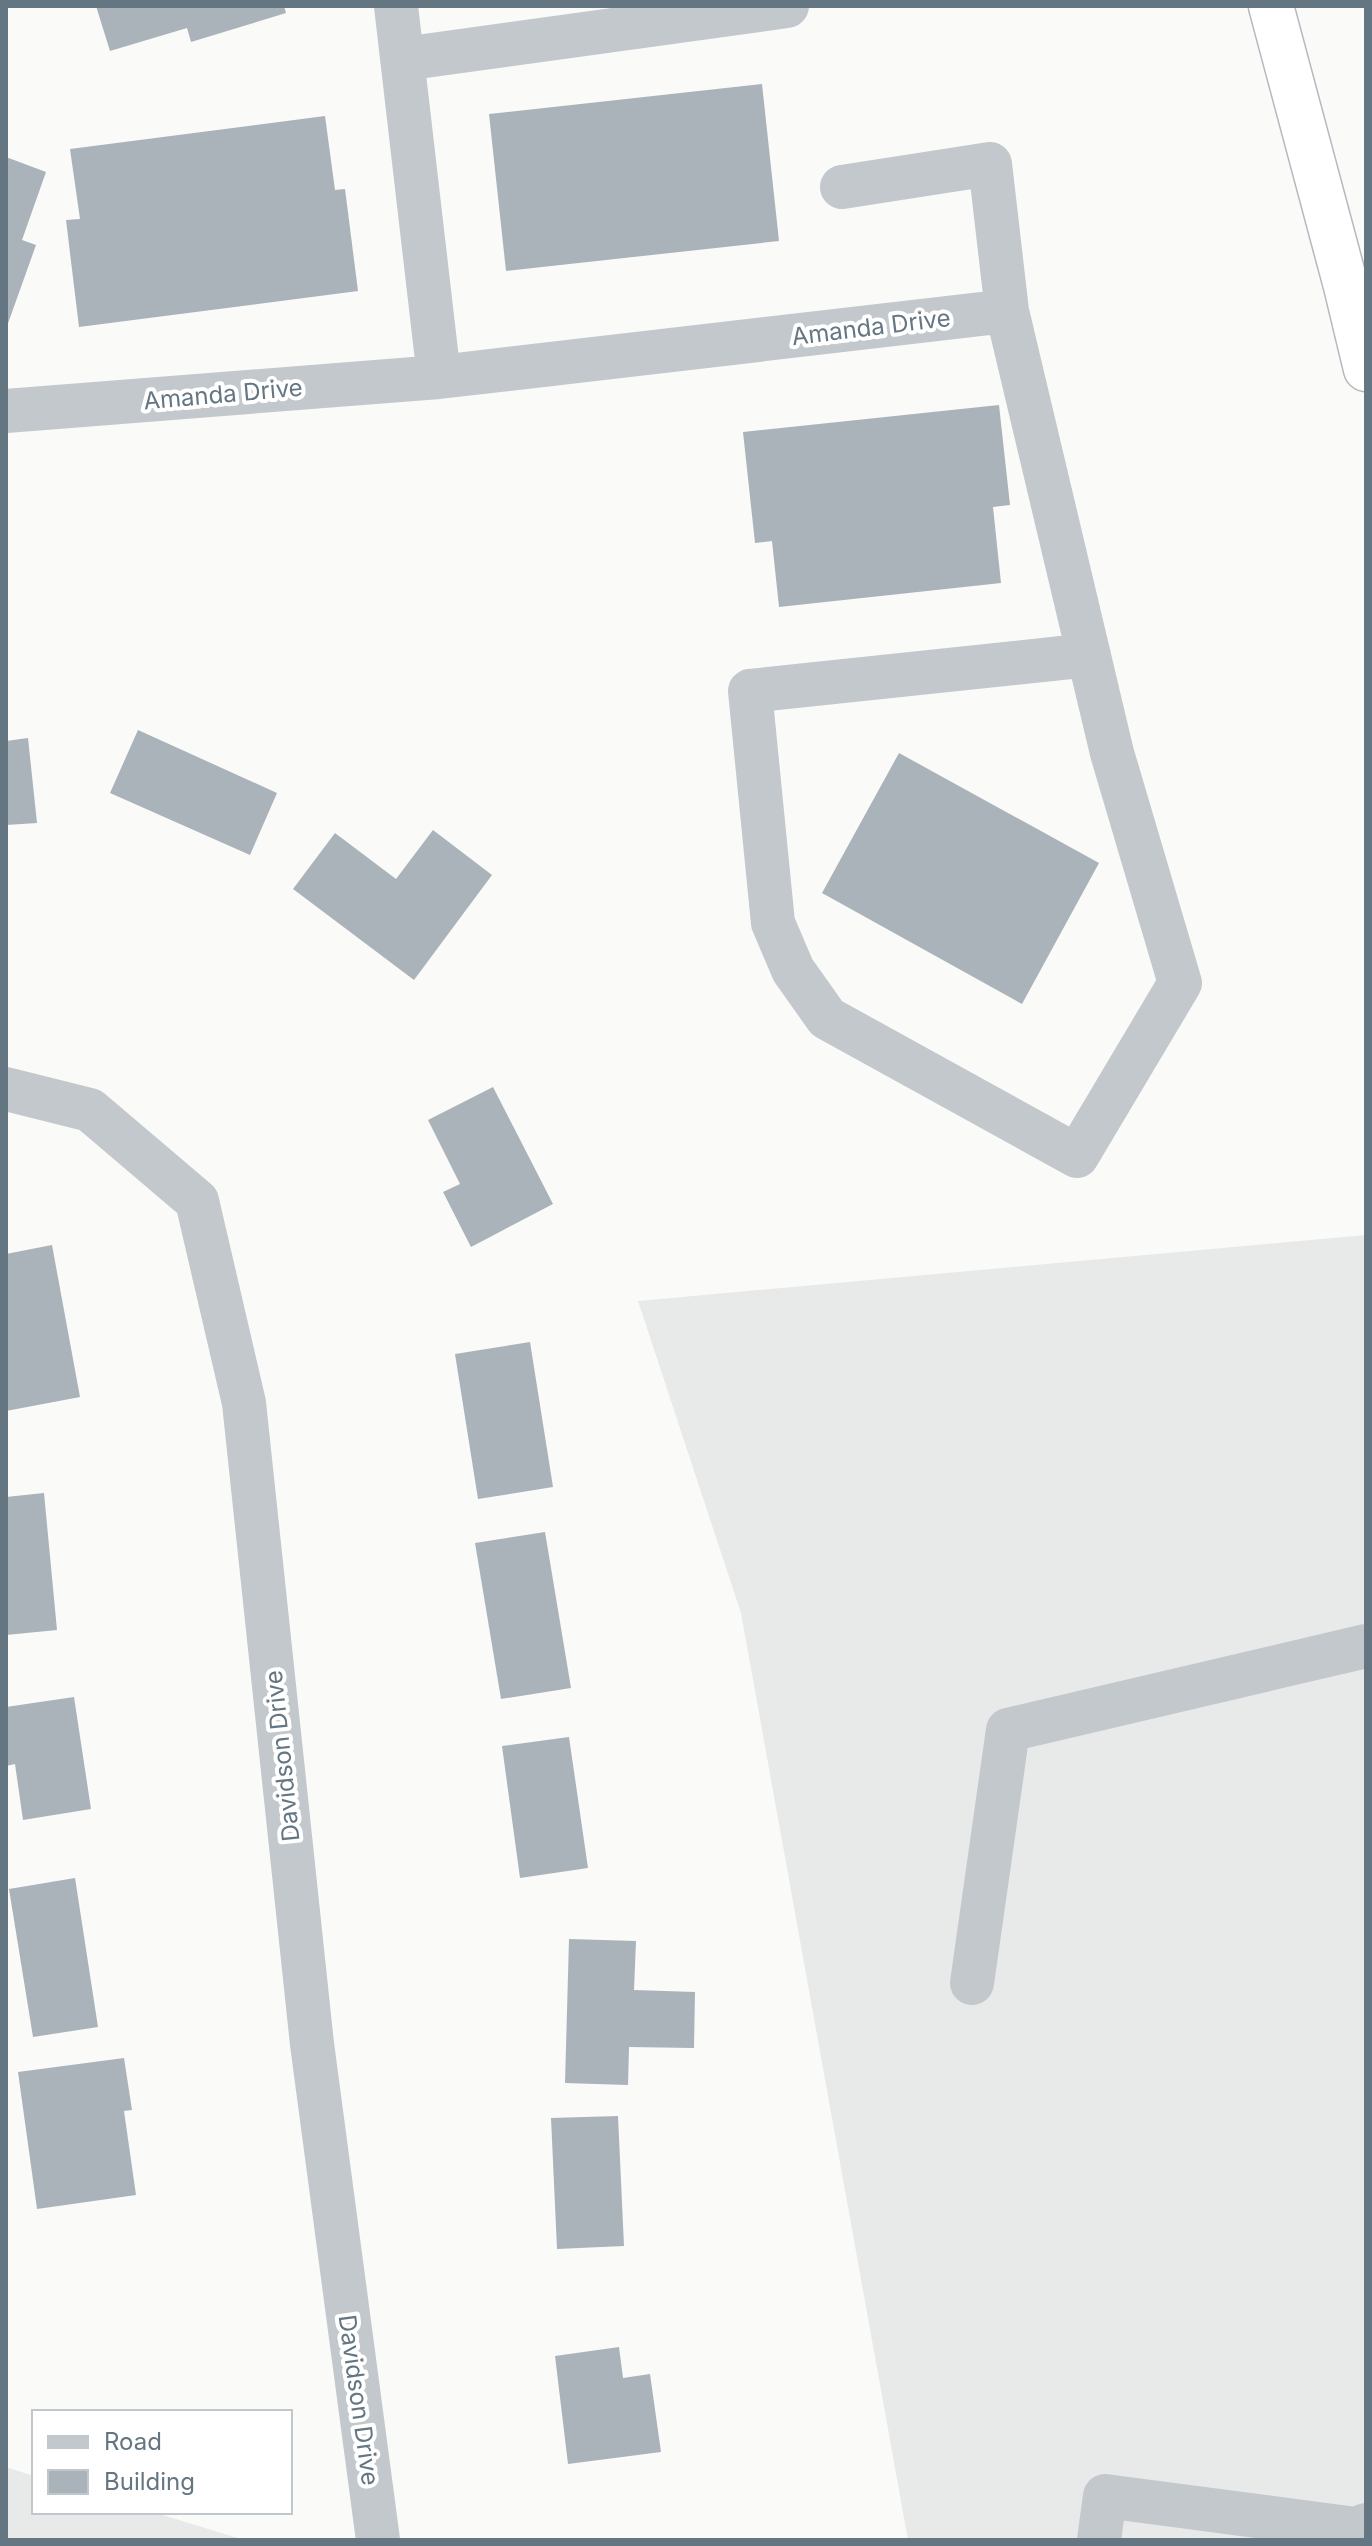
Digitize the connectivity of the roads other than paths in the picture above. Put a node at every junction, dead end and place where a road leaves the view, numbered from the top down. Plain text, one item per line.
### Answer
1 (396, 6) edge
2 (787, 6) edge
3 (1271, 6) edge
4 (403, 59) junction
5 (842, 187) dead end
6 (1007, 311) junction
7 (1366, 369) edge
8 (439, 377) junction
9 (6, 411) edge
10 (1089, 655) junction
11 (6, 1089) edge
12 (1366, 1646) edge
13 (972, 1983) dead end
14 (1366, 2525) edge
15 (378, 2540) edge
16 (1099, 2540) edge

1 - 4 street
2 - 4 street
3 - 7 highway
4 - 8 street
5 - 6 street
6 - 8 street, Amanda Drive
6 - 10 street
8 - 9 street, Amanda Drive
10 - 10 street
11 - 15 street, Davidson Drive
12 - 13 street
14 - 16 street

